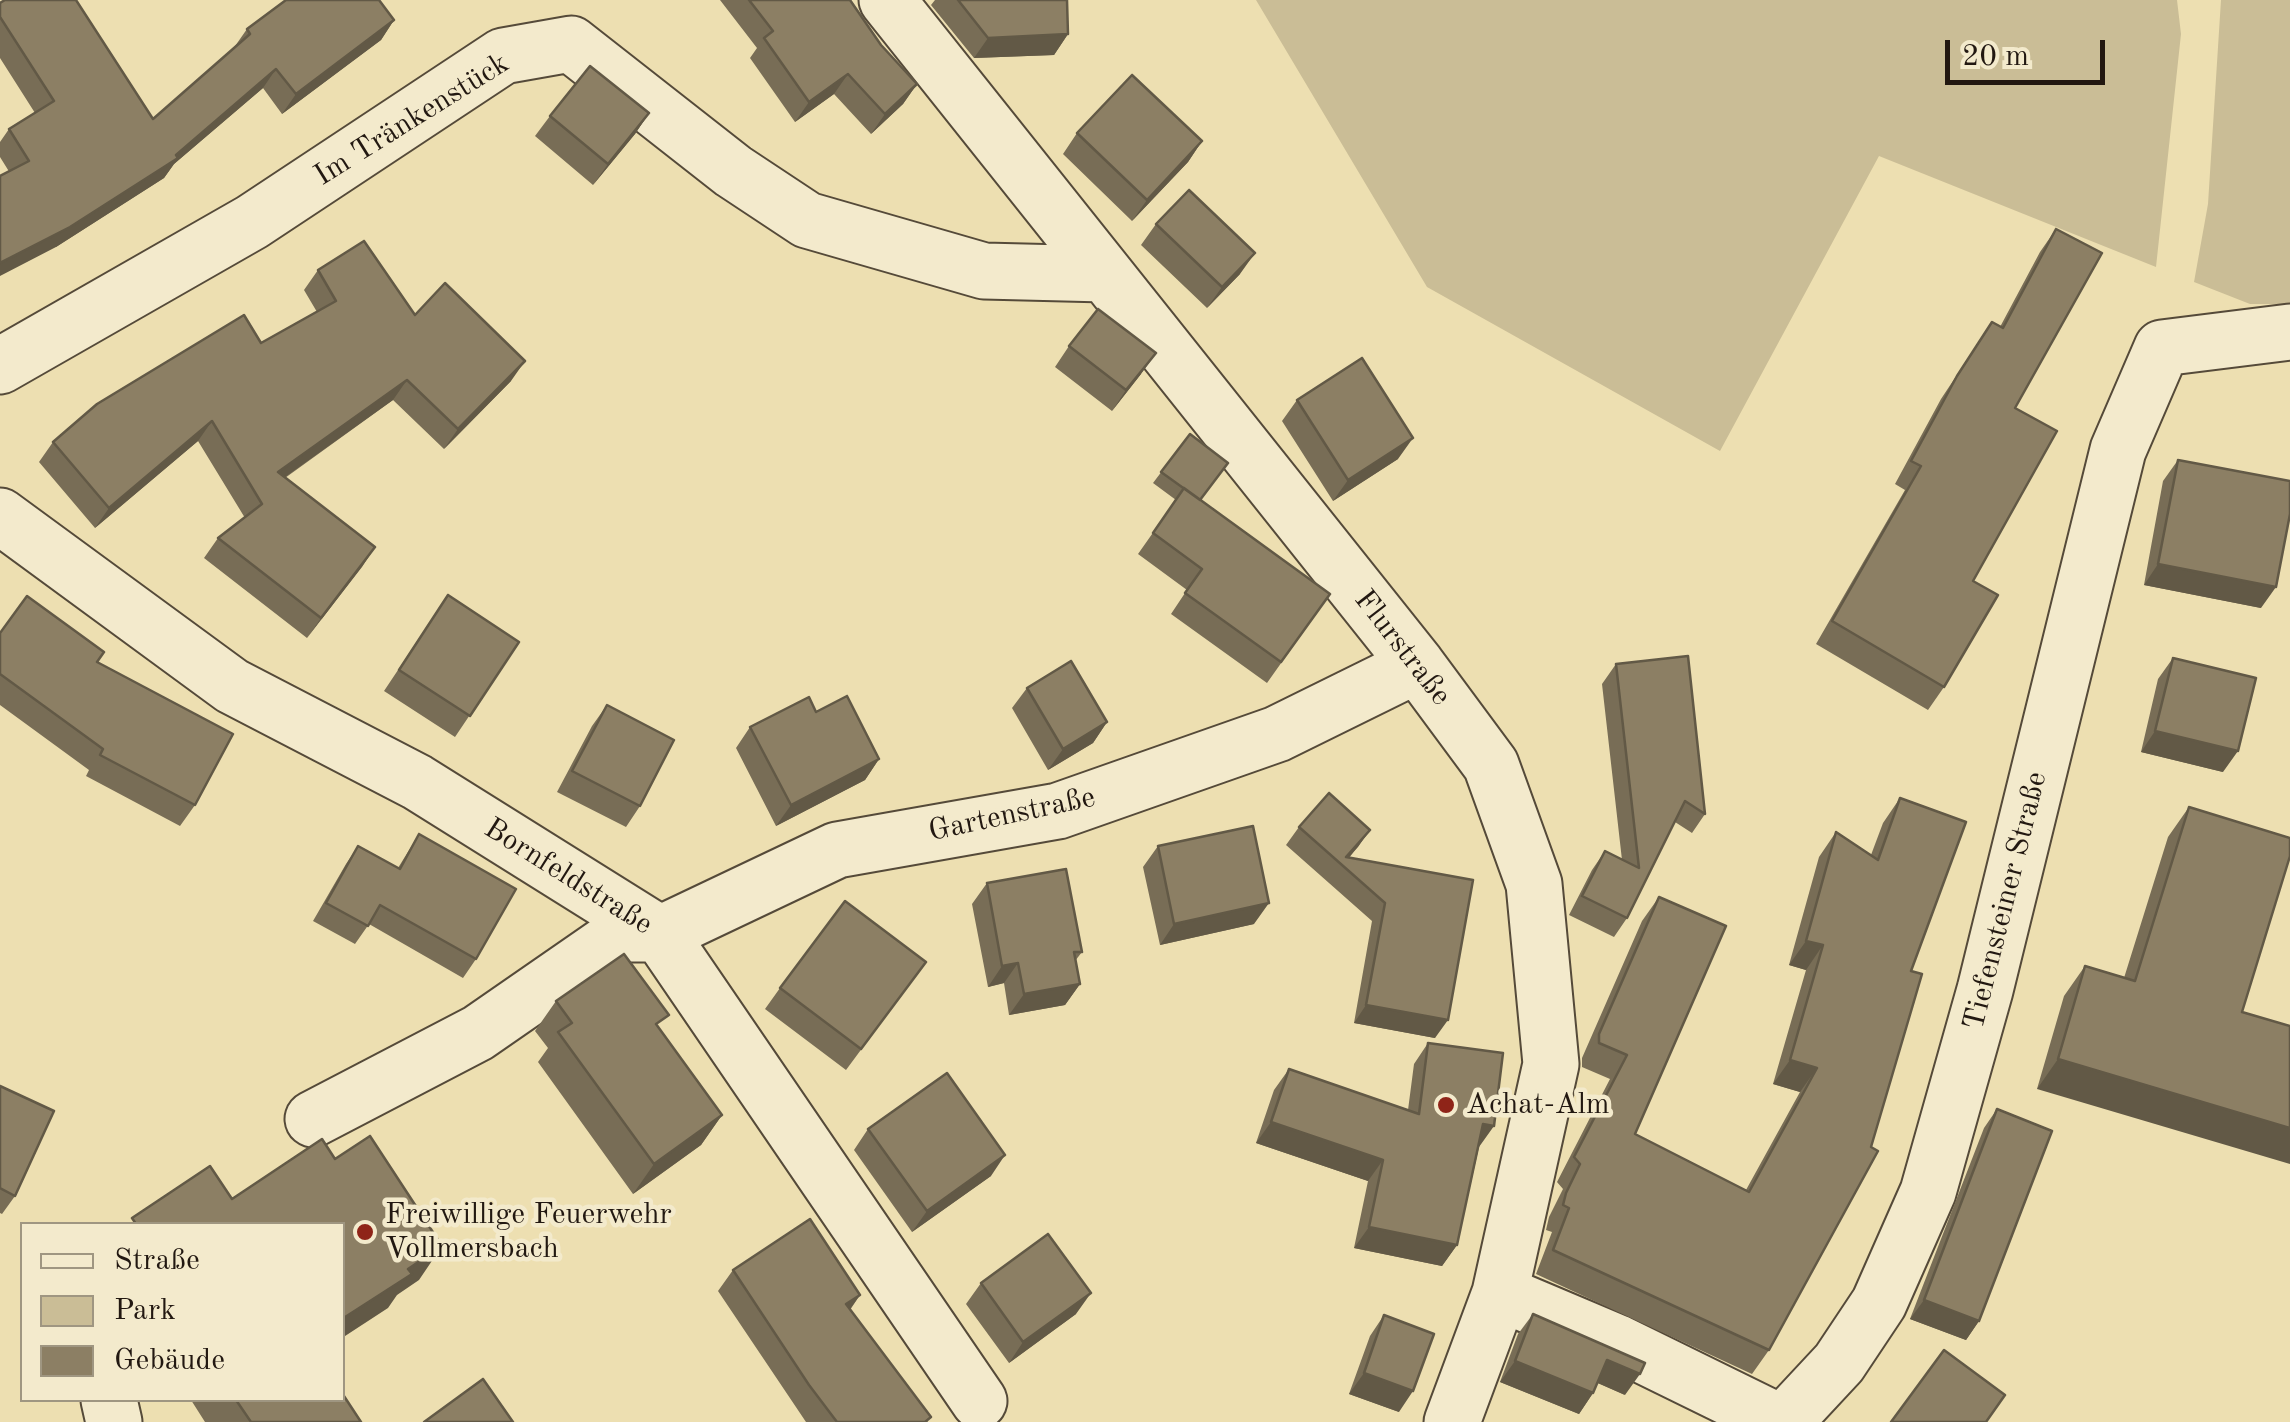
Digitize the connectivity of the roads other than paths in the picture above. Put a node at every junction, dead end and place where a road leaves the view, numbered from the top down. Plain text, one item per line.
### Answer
1 (887, 0) edge
2 (1105, 274) junction
3 (2290, 332) edge
4 (0, 366) edge
5 (0, 516) edge
6 (1417, 665) junction
7 (660, 934) junction
8 (313, 1119) dead end
9 (1500, 1293) junction
10 (980, 1401) dead end
11 (1452, 1422) edge
12 (1782, 1422) edge

1 - 2 street, Flurstraße
2 - 4 street, Im Tränkenstück
2 - 6 street, Flurstraße
3 - 12 street, Tiefensteiner Straße
5 - 7 street, Bornfeldstraße
6 - 7 street, Gartenstraße
6 - 9 street, Flurstraße
7 - 8 street, Gartenstraße
7 - 10 street, Bornfeldstraße
9 - 11 street, Flurstraße
9 - 12 street

